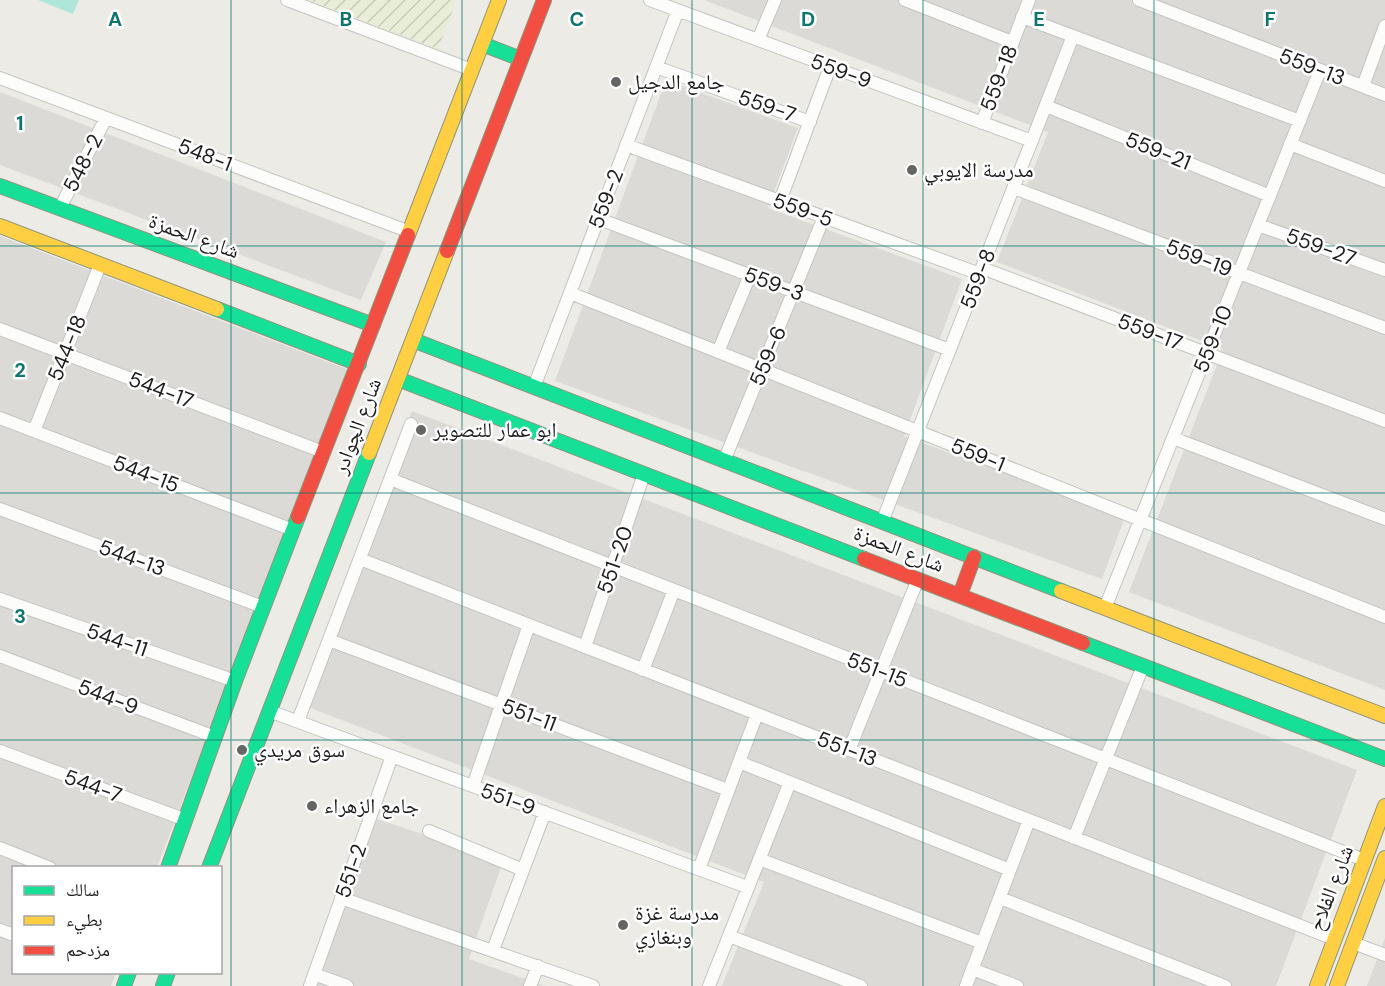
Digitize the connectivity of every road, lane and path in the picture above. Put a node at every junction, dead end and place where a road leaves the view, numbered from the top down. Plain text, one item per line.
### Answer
1 (287, 0) edge
2 (499, 0) edge
3 (544, 0) edge
4 (650, 0) edge
5 (775, 0) edge
6 (905, 0) edge
7 (1029, 0) edge
8 (1139, 0) edge
9 (678, 10) junction
10 (1022, 17) junction
11 (1385, 26) edge
12 (1073, 36) junction
13 (758, 40) junction
14 (1012, 42) junction
15 (482, 44) junction
16 (521, 59) junction
17 (656, 67) junction
18 (830, 67) junction
19 (472, 70) junction
20 (1320, 70) junction
21 (0, 78) edge
22 (1364, 86) junction
23 (1385, 94) edge
24 (1046, 106) junction
25 (106, 118) junction
26 (1299, 121) junction
27 (810, 122) junction
28 (982, 123) junction
29 (1032, 141) junction
30 (1290, 144) junction
31 (626, 145) junction
32 (1385, 181) edge
33 (0, 186) edge
34 (1014, 188) junction
35 (1269, 196) junction
36 (780, 201) junction
37 (60, 208) junction
38 (824, 217) junction
39 (598, 219) junction
40 (1258, 225) junction
41 (0, 226) edge
42 (410, 232) junction
43 (100, 266) junction
44 (1385, 270) edge
45 (981, 271) junction
46 (1239, 273) junction
47 (750, 275) junction
48 (795, 292) junction
49 (570, 293) junction
50 (373, 325) junction
51 (1385, 328) edge
52 (0, 329) edge
53 (413, 340) junction
54 (950, 350) junction
55 (718, 352) junction
56 (65, 354) junction
57 (1207, 354) junction
58 (359, 364) junction
59 (762, 370) junction
60 (398, 379) junction
61 (534, 387) junction
62 (0, 418) edge
63 (1385, 421) edge
64 (411, 424) dead end
65 (34, 431) junction
66 (918, 432) junction
67 (1173, 438) junction
68 (323, 452) junction
69 (724, 461) junction
70 (644, 474) junction
71 (390, 479) junction
72 (0, 509) edge
73 (1385, 519) edge
74 (1140, 520) junction
75 (882, 522) junction
76 (293, 530) junction
77 (974, 557) junction
78 (360, 559) junction
79 (613, 566) junction
80 (918, 579) junction
81 (674, 590) junction
82 (960, 595) junction
83 (0, 598) edge
84 (263, 607) junction
85 (1105, 608) junction
86 (1385, 617) edge
87 (529, 625) junction
88 (329, 640) junction
89 (585, 647) junction
90 (0, 656) edge
91 (1143, 666) junction
92 (643, 670) junction
93 (881, 671) junction
94 (235, 681) junction
95 (501, 705) junction
96 (269, 711) junction
97 (757, 714) junction
98 (1385, 716) edge
99 (298, 722) junction
100 (215, 737) junction
101 (849, 750) junction
102 (0, 751) edge
103 (392, 756) junction
104 (1105, 759) junction
105 (1385, 759) edge
106 (739, 762) junction
107 (790, 782) junction
108 (473, 786) junction
109 (728, 790) junction
110 (1385, 806) edge
111 (545, 812) junction
112 (186, 820) junction
113 (1029, 820) junction
114 (429, 831) dead end
115 (1074, 838) junction
116 (0, 848) edge
117 (759, 859) junction
118 (1364, 860) junction
119 (1384, 865) edge
120 (47, 866) edge
121 (168, 866) edge
122 (209, 866) edge
123 (699, 869) junction
124 (524, 870) junction
125 (1010, 870) junction
126 (747, 887) junction
127 (341, 898) junction
128 (1000, 898) junction
129 (729, 936) junction
130 (1334, 939) junction
131 (982, 943) junction
132 (1353, 943) junction
133 (493, 950) junction
134 (1385, 955) edge
135 (537, 966) junction
136 (972, 969) junction
137 (314, 974) junction
138 (310, 986) edge
139 (347, 986) edge
140 (530, 986) edge
141 (593, 986) edge
142 (709, 986) edge
143 (861, 986) edge
144 (966, 986) edge
145 (1017, 986) edge
146 (1225, 986) edge
147 (1317, 986) edge
148 (1337, 986) edge

1 - 19 street
2 - 15 street, شارع الچوادر
3 - 16 street, شارع الچوادر
4 - 9 street, 559-9
5 - 13 street
6 - 14 street
7 - 10 street, 559-18
8 - 20 street, 559-13
9 - 13 street, 559-9
9 - 17 street, 559-2
10 - 12 street
10 - 14 street, 559-18
11 - 22 street
12 - 24 street, 559-8
12 - 26 street
13 - 18 street, 559-9
14 - 28 street, 559-18
15 - 16 street
15 - 19 street, شارع الچوادر
16 - 53 street, شارع الچوادر
17 - 27 street, 559-7
17 - 31 street, 559-2
18 - 27 street
18 - 28 street, 559-9
19 - 42 street, شارع الچوادر
20 - 22 street, 559-13
20 - 26 street, 559-10
21 - 25 street, 548-1
22 - 23 street, 559-13
24 - 29 street, 559-8
24 - 35 street, 559-21
25 - 37 street, 548-2
25 - 42 street, 548-1
26 - 30 street, 559-10
27 - 36 street
28 - 29 street, 559-9
29 - 34 street, 559-8
30 - 32 street
30 - 35 street, 559-10
31 - 36 street, 559-5
31 - 39 street, 559-2
33 - 37 street, شارع الحمزة
34 - 45 street, 559-8
34 - 46 street, 559-19
35 - 40 street, 559-10
36 - 38 street, 559-5
37 - 50 street, شارع الحمزة
38 - 45 street, 559-5
38 - 48 street, 559-6
39 - 47 street, 559-3
39 - 49 street, 559-2
40 - 44 street, 559-27
40 - 46 street, 559-10
41 - 43 street
42 - 50 street, شارع الچوادر
43 - 56 street, 544-18
43 - 58 street
45 - 54 street, 559-8
45 - 57 street, 559-17
46 - 51 street, 559-19
46 - 57 street, 559-10
47 - 48 street, 559-3
47 - 55 street
48 - 54 street, 559-3
48 - 59 street, 559-6
49 - 55 street, 559-1
49 - 61 street, 559-2
50 - 58 street, شارع الچوادر
52 - 56 street, 544-17
53 - 60 street, شارع الچوادر
53 - 61 street, شارع الحمزة
54 - 66 street, 559-8
55 - 59 street, 559-1
56 - 65 street, 544-18
56 - 68 street, 544-17
57 - 63 street, 559-17
57 - 67 street, 559-10
58 - 68 street, شارع الچوادر
59 - 66 street, 559-1
59 - 69 street, 559-6
60 - 70 street, شارع الحمزة
60 - 96 street, شارع الچوادر
61 - 69 street, شارع الحمزة
62 - 65 street, 544-15
64 - 71 street
65 - 76 street, 544-15
66 - 74 street, 559-1
66 - 75 street, 559-8
67 - 73 street
67 - 74 street, 559-10
68 - 76 street, شارع الچوادر
69 - 75 street, شارع الحمزة
70 - 79 street, 551-20
70 - 80 street, شارع الحمزة
71 - 78 street
71 - 79 street, 551-15
72 - 84 street, 544-13
74 - 85 street, 559-10
74 - 86 street, 559-1
75 - 77 street, شارع الحمزة
76 - 84 street, شارع الچوادر
77 - 82 street
77 - 85 street, شارع الحمزة
78 - 87 street, 551-13
78 - 88 street
79 - 81 street, 551-15
79 - 89 street, 551-20
80 - 82 street, شارع الحمزة
80 - 93 street
81 - 92 street
81 - 93 street, 551-15
82 - 91 street, شارع الحمزة
83 - 94 street, 544-11
84 - 94 street, شارع الچوادر
85 - 98 street, شارع الحمزة
87 - 89 street, 551-13
87 - 95 street
88 - 95 street, 551-11
88 - 99 street
89 - 92 street, 551-13
90 - 100 street, 544-9
91 - 104 street
91 - 105 street, شارع الحمزة
92 - 97 street, 551-13
93 - 101 street
93 - 104 street, 551-15
94 - 100 street, شارع الچوادر
95 - 108 street
95 - 109 street, 551-11
96 - 99 street, 551-9
96 - 122 street, شارع الچوادر
97 - 101 street, 551-13
97 - 106 street
99 - 103 street, 551-9
100 - 112 street, شارع الچوادر
101 - 113 street, 551-13
102 - 112 street, 544-7
103 - 108 street, 551-9
103 - 127 street, 551-2
104 - 115 street
104 - 118 street, 551-15
106 - 107 street
106 - 109 street
107 - 117 street
107 - 125 street
108 - 111 street, 551-9
109 - 123 street
110 - 118 street, شارع الفلاح
111 - 123 street, 551-9
111 - 124 street
112 - 121 street, شارع الچوادر
113 - 115 street, 551-13
113 - 125 street
114 - 124 street
115 - 130 street, 551-13
116 - 120 street
117 - 126 street
117 - 131 street
118 - 130 street, شارع الفلاح
119 - 132 street, شارع الفلاح
123 - 126 street, 551-9
124 - 133 street
125 - 128 street
126 - 129 street
127 - 133 street
127 - 137 street, 551-2
128 - 131 street
128 - 146 street
129 - 142 street
129 - 143 street
130 - 147 street, شارع الفلاح
131 - 136 street
132 - 134 street
132 - 148 street, شارع الفلاح
133 - 135 street
135 - 140 street
135 - 141 street
136 - 144 street
136 - 145 street
137 - 138 street, 551-2
137 - 139 street

